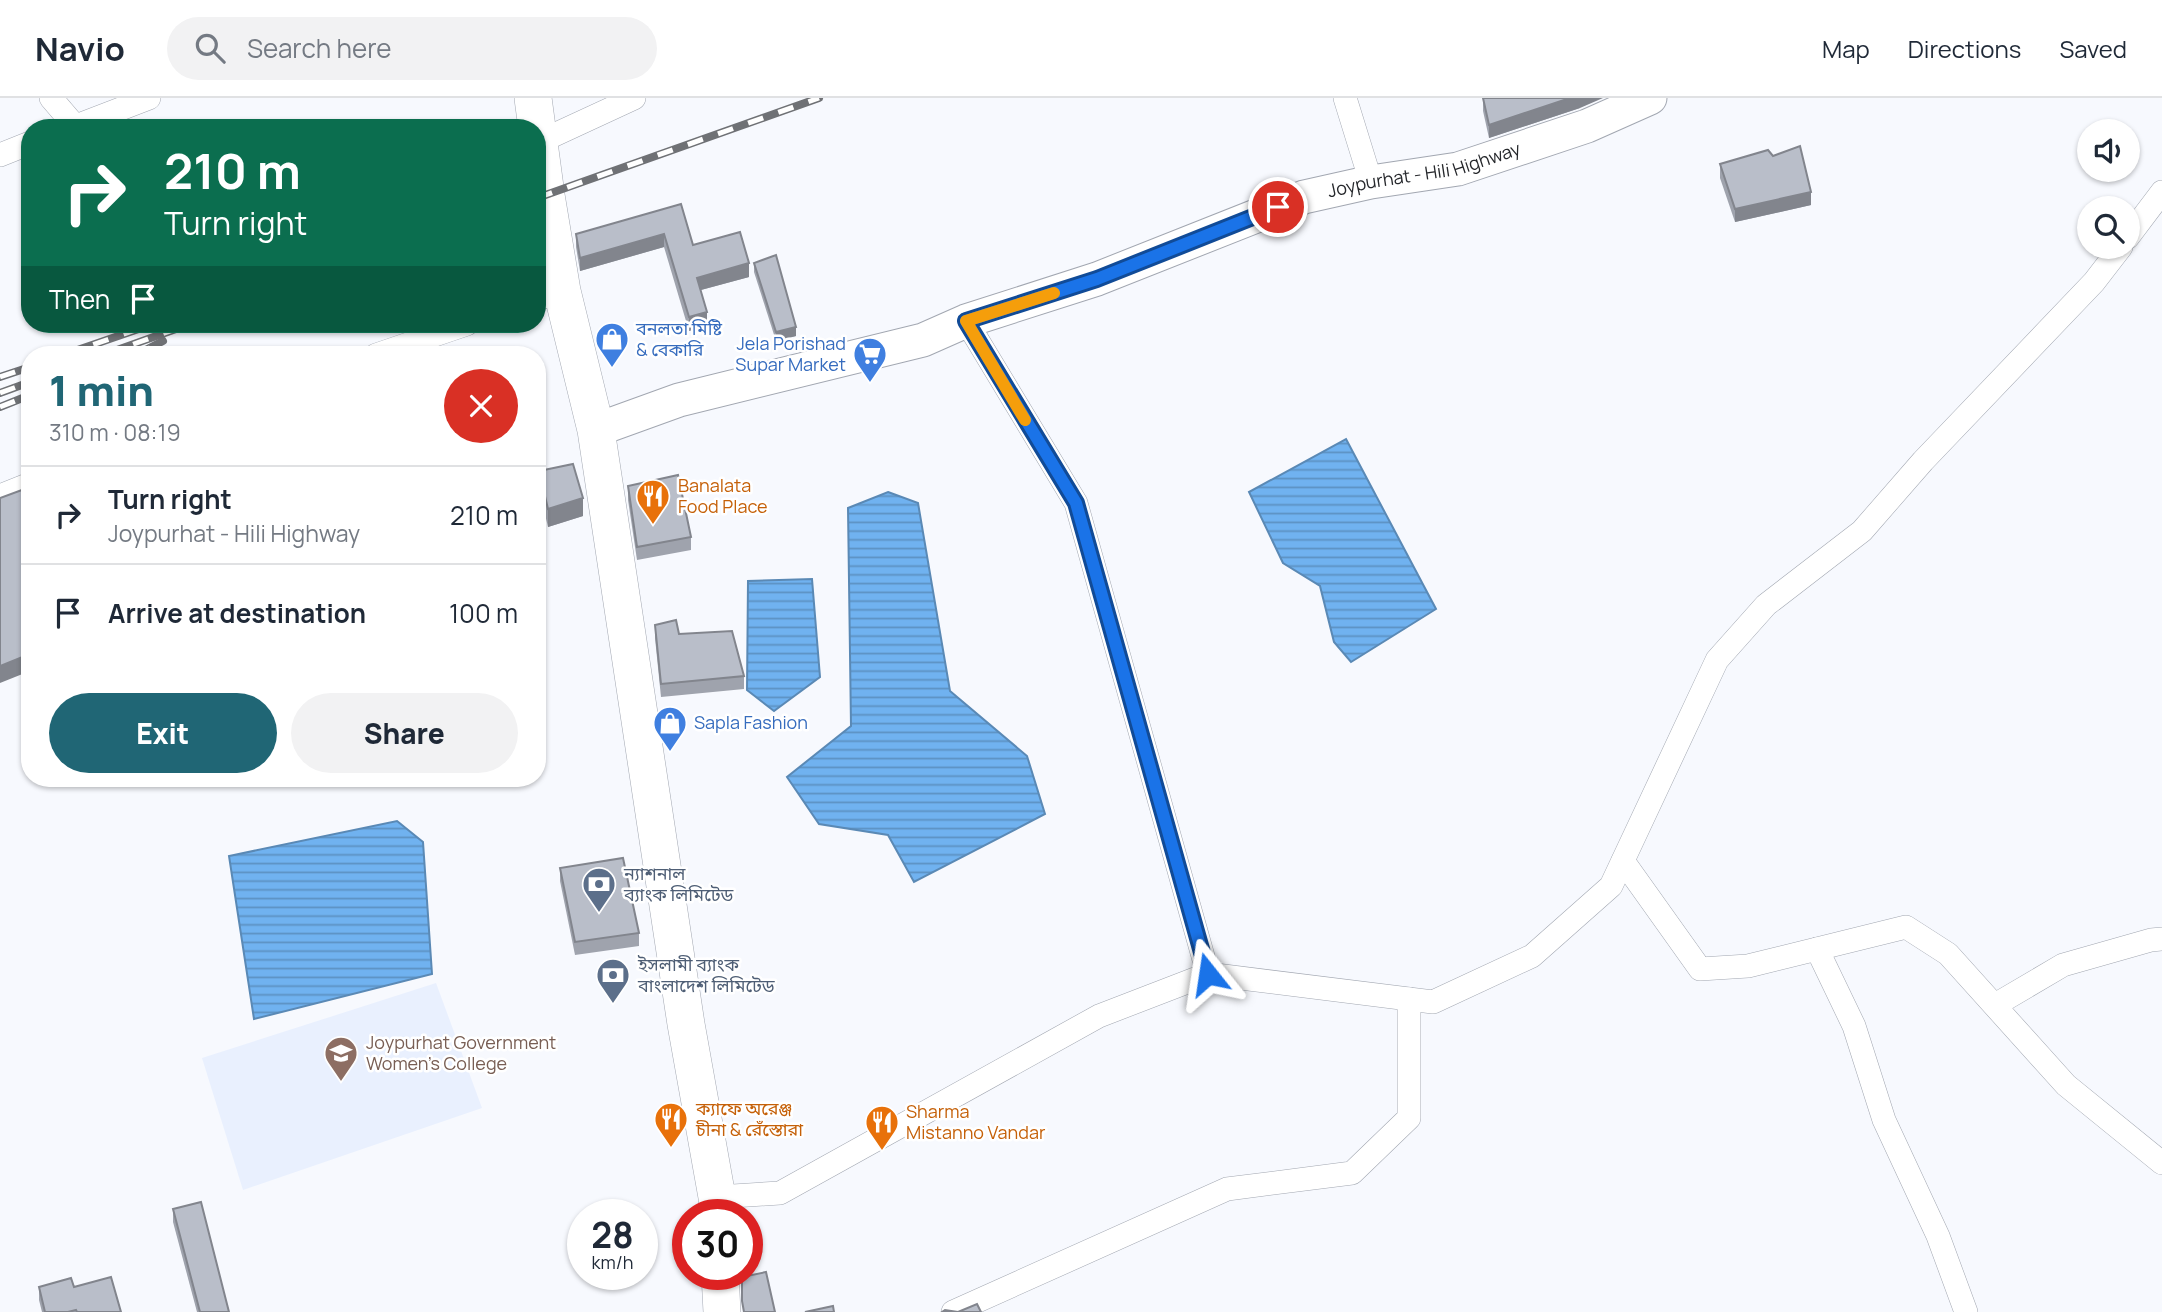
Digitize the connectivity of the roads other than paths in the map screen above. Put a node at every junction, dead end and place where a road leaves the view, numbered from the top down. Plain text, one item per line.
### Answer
1 (51, 98) edge
2 (149, 98) edge
3 (533, 98) edge
4 (634, 98) edge
5 (1345, 98) edge
6 (1650, 98) edge
7 (67, 119) edge
8 (94, 119) edge
9 (536, 119) edge
10 (546, 139) edge
11 (21, 147) edge
12 (0, 155) edge
13 (1371, 182) junction
14 (2162, 192) edge
15 (546, 195) edge
16 (2140, 221) edge
17 (2112, 259) edge
18 (550, 295) edge
19 (966, 321) junction
20 (441, 333) edge
21 (402, 346) edge
22 (596, 430) junction
23 (21, 488) edge
24 (0, 496) edge
25 (1623, 861) junction
26 (2162, 939) edge
27 (1817, 950) junction
28 (1208, 974) junction
29 (1409, 999) junction
30 (1995, 1005) junction
31 (2162, 1163) edge
32 (716, 1199) edge
33 (751, 1199) edge
34 (721, 1290) edge
35 (722, 1312) edge
36 (953, 1312) edge
37 (1966, 1312) edge

1 - 7 street
2 - 8 street
3 - 9 main road
4 - 10 street
5 - 13 street
6 - 13 main road, Joypurhat - Hili Highway
11 - 12 street
13 - 19 main road, Joypurhat - Hili Highway
14 - 16 street
15 - 18 main road
17 - 25 street
18 - 22 main road
19 - 22 main road, Joypurhat - Hili Highway
19 - 28 street
20 - 21 street
22 - 32 main road
23 - 24 street
25 - 27 street
25 - 29 street
26 - 30 street
27 - 30 street
27 - 37 street
28 - 29 street
28 - 33 street
29 - 36 street
30 - 31 street
34 - 35 main road

